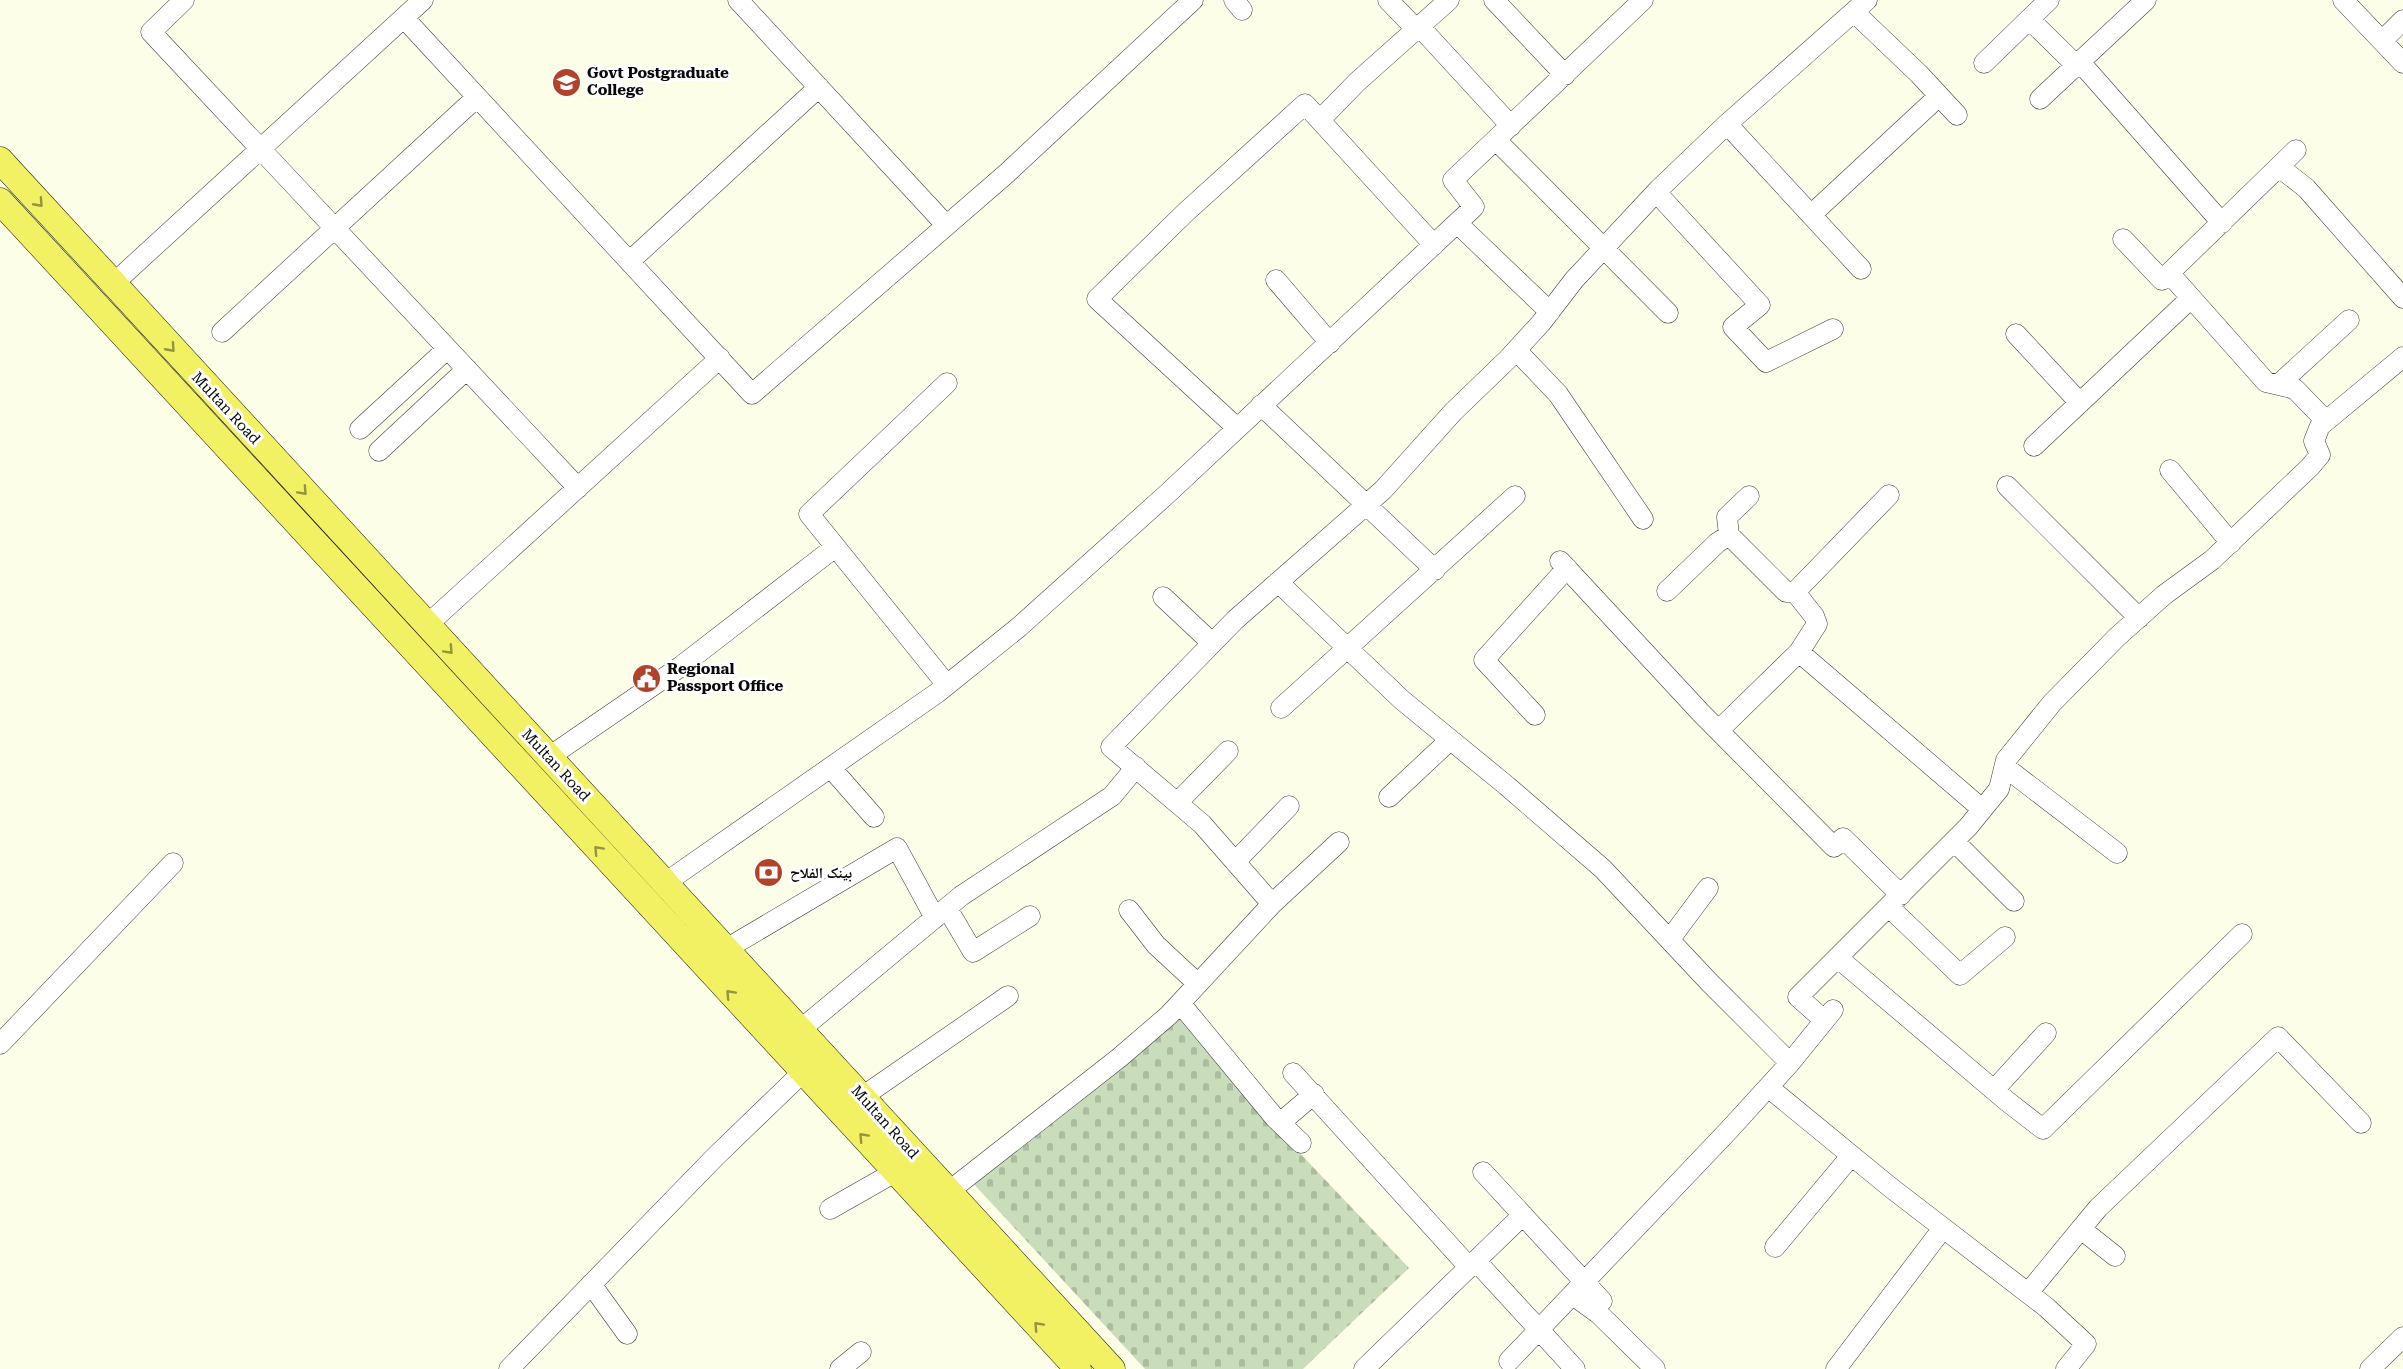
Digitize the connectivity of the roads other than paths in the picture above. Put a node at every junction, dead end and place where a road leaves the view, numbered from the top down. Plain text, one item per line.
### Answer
1 (184, 0) edge
2 (423, 0) edge
3 (738, 0) edge
4 (1193, 0) edge
5 (1388, 0) edge
6 (1449, 0) edge
7 (1494, 0) edge
8 (1643, 0) edge
9 (2049, 0) edge
10 (2146, 0) edge
11 (2343, 0) edge
12 (1861, 6) edge
13 (404, 18) junction
14 (2029, 19) junction
15 (2403, 20) edge
16 (1419, 28) junction
17 (2382, 41) junction
18 (1984, 63) dead end
19 (2403, 63) edge
20 (2078, 64) junction
21 (1565, 75) junction
22 (819, 87) junction
23 (1939, 96) junction
24 (477, 97) junction
25 (2040, 99) dead end
26 (1957, 115) dead end
27 (1320, 120) junction
28 (1727, 124) junction
29 (1511, 126) junction
30 (1496, 140) junction
31 (261, 149) junction
32 (2296, 150) dead end
33 (0, 160) edge
34 (2279, 167) junction
35 (1656, 192) junction
36 (0, 201) edge
37 (1812, 214) junction
38 (1457, 223) junction
39 (2222, 223) junction
40 (946, 225) junction
41 (335, 228) junction
42 (2123, 238) dead end
43 (1434, 244) junction
44 (1602, 249) junction
45 (630, 261) junction
46 (1861, 269) dead end
47 (2169, 273) junction
48 (1276, 280) dead end
49 (113, 284) junction
50 (2191, 298) junction
51 (2403, 298) edge
52 (1550, 312) junction
53 (1668, 313) dead end
54 (2349, 320) dead end
55 (1833, 329) dead end
56 (222, 332) dead end
57 (2016, 334) dead end
58 (1330, 343) junction
59 (447, 348) junction
60 (1516, 350) junction
61 (2403, 357) edge
62 (720, 358) junction
63 (467, 369) junction
64 (947, 383) dead end
65 (2278, 385) junction
66 (2080, 403) junction
67 (1261, 405) junction
68 (2326, 421) junction
69 (1236, 427) junction
70 (360, 429) dead end
71 (2034, 446) dead end
72 (379, 451) dead end
73 (2170, 470) dead end
74 (2007, 486) dead end
75 (578, 488) junction
76 (1889, 495) dead end
77 (1515, 496) dead end
78 (1749, 496) dead end
79 (1366, 504) junction
80 (1643, 519) dead end
81 (1729, 535) junction
82 (2231, 543) junction
83 (834, 548) junction
84 (1435, 570) junction
85 (1278, 582) junction
86 (1667, 591) dead end
87 (1795, 592) junction
88 (1163, 597) dead end
89 (2139, 618) junction
90 (426, 625) junction
91 (1212, 643) junction
92 (1348, 647) junction
93 (1799, 652) junction
94 (947, 686) junction
95 (1281, 708) dead end
96 (1535, 715) dead end
97 (1719, 730) junction
98 (1450, 740) junction
99 (1228, 751) dead end
100 (549, 757) junction
101 (1136, 767) junction
102 (2005, 767) junction
103 (832, 769) junction
104 (1389, 797) dead end
105 (1178, 802) junction
106 (1289, 806) dead end
107 (1982, 809) junction
108 (874, 817) dead end
109 (1954, 841) junction
110 (1339, 842) dead end
111 (2117, 853) dead end
112 (1235, 862) junction
113 (172, 863) dead end
114 (665, 883) junction
115 (1708, 888) dead end
116 (1895, 901) junction
117 (2014, 901) dead end
118 (1272, 904) junction
119 (1129, 910) dead end
120 (941, 913) junction
121 (1030, 916) dead end
122 (2242, 934) dead end
123 (2005, 937) dead end
124 (1670, 939) junction
125 (726, 949) junction
126 (1838, 958) junction
127 (1198, 984) junction
128 (1008, 996) dead end
129 (1180, 1003) junction
130 (800, 1030) junction
131 (2046, 1033) dead end
132 (0, 1044) edge
133 (1790, 1063) junction
134 (802, 1072) junction
135 (1293, 1072) dead end
136 (1768, 1087) junction
137 (1994, 1090) junction
138 (1314, 1094) junction
139 (862, 1097) junction
140 (1280, 1123) junction
141 (2361, 1123) dead end
142 (1301, 1143) dead end
143 (1851, 1156) junction
144 (895, 1172) junction
145 (1484, 1172) dead end
146 (948, 1192) junction
147 (830, 1209) dead end
148 (1522, 1215) junction
149 (1943, 1228) junction
150 (2081, 1229) junction
151 (1775, 1247) dead end
152 (2115, 1257) dead end
153 (1472, 1264) junction
154 (591, 1284) junction
155 (1580, 1290) junction
156 (2028, 1293) junction
157 (1602, 1301) dead end
158 (1540, 1331) junction
159 (627, 1334) dead end
160 (2403, 1337) edge
161 (861, 1352) dead end
162 (1509, 1361) dead end
163 (509, 1369) edge
164 (840, 1369) edge
165 (1078, 1369) edge
166 (1112, 1369) edge
167 (1364, 1369) edge
168 (1575, 1369) edge
169 (1655, 1369) edge
170 (1836, 1369) edge
171 (2066, 1369) edge
172 (2370, 1369) edge

1 - 31 street
2 - 13 street
3 - 22 street
4 - 40 street
5 - 16 street
6 - 16 street
7 - 21 street
8 - 21 street
9 - 14 street
10 - 20 street
11 - 17 street
12 - 23 street
12 - 28 street
13 - 24 street
13 - 31 street
14 - 18 street
14 - 20 street
15 - 17 street
16 - 27 street
16 - 29 street
17 - 19 street
20 - 25 street
20 - 39 street
21 - 29 street
22 - 40 street
22 - 45 street
23 - 26 street
23 - 37 street
24 - 41 street
24 - 45 street
27 - 43 street
27 - 69 street
28 - 35 street
28 - 37 street
29 - 30 street
30 - 38 street
30 - 44 street
31 - 41 street
31 - 49 street
32 - 34 street
33 -> 49 main road, Multan Road
34 - 39 street
34 - 51 street
35 - 44 street
35 - 55 street
134 -> 36 main road, Multan Road
37 - 46 street
38 - 43 street
38 - 52 street
39 - 47 street
40 - 62 street
41 - 56 street
41 - 59 street
42 - 47 street
43 - 58 street
44 - 52 street
44 - 53 street
45 - 62 street
47 - 50 street
48 - 58 street
49 -> 90 main road, Multan Road
50 - 65 street
50 - 66 street
52 - 60 street
54 - 65 street
57 - 66 street
58 - 67 street
59 - 63 street
59 - 70 street
60 - 79 street
60 - 80 street
61 - 68 street
62 - 75 street
63 - 72 street
63 - 75 street
64 - 83 street
65 - 68 street
66 - 71 street
67 - 69 street
67 - 79 street
68 - 82 street
69 - 94 street
73 - 82 street
74 - 89 street
75 - 90 street
76 - 87 street
77 - 84 street
78 - 81 street
79 - 84 street
79 - 85 street
81 - 86 street
81 - 87 street
82 - 89 street
83 - 94 street
83 - 100 street
84 - 92 street
85 - 91 street
85 - 92 street
87 - 93 street
88 - 91 street
89 - 102 street
90 -> 100 main road, Multan Road
91 - 101 street
92 - 95 street
92 - 98 street
93 - 97 street
93 - 107 street
94 - 103 street
96 - 97 street
97 - 116 street
98 - 104 street
98 - 124 street
99 - 105 street
100 - 114 main road, Multan Road
101 - 105 street
101 - 120 street
102 - 107 street
102 - 111 street
103 - 108 street
103 - 114 street
105 - 112 street
106 - 112 street
107 - 109 street
109 - 116 street
109 - 117 street
110 - 118 street
112 - 118 street
113 - 132 street
114 - 125 main road, Multan Road
115 - 124 street
116 - 123 street
116 - 126 street
118 - 127 street
119 - 127 street
120 - 121 street
120 - 125 street
120 - 130 street
122 - 137 street
124 - 133 street
125 - 130 main road, Multan Road
126 - 133 street
126 - 137 street
127 - 129 street
128 - 139 street
129 - 140 street
129 - 146 street
130 - 139 main road, Multan Road
131 - 137 street
133 - 136 street
144 -> 134 main road, Multan Road
134 - 154 street
135 - 138 street
136 - 143 street
136 - 155 street
138 - 140 street
138 - 153 street
139 - 146 main road, Multan Road
140 - 142 street
141 - 150 street
143 - 149 street
143 - 151 street
144 - 147 street
165 -> 144 main road, Multan Road
145 - 148 street
146 - 166 main road, Multan Road
148 - 153 street
148 - 155 street
149 - 156 street
149 - 170 street
150 - 152 street
150 - 156 street
153 - 158 street
153 - 167 street
154 - 159 street
154 - 163 street
155 - 157 street
155 - 158 street
155 - 169 street
156 - 171 street
158 - 162 street
158 - 168 street
160 - 172 street
161 - 164 street

